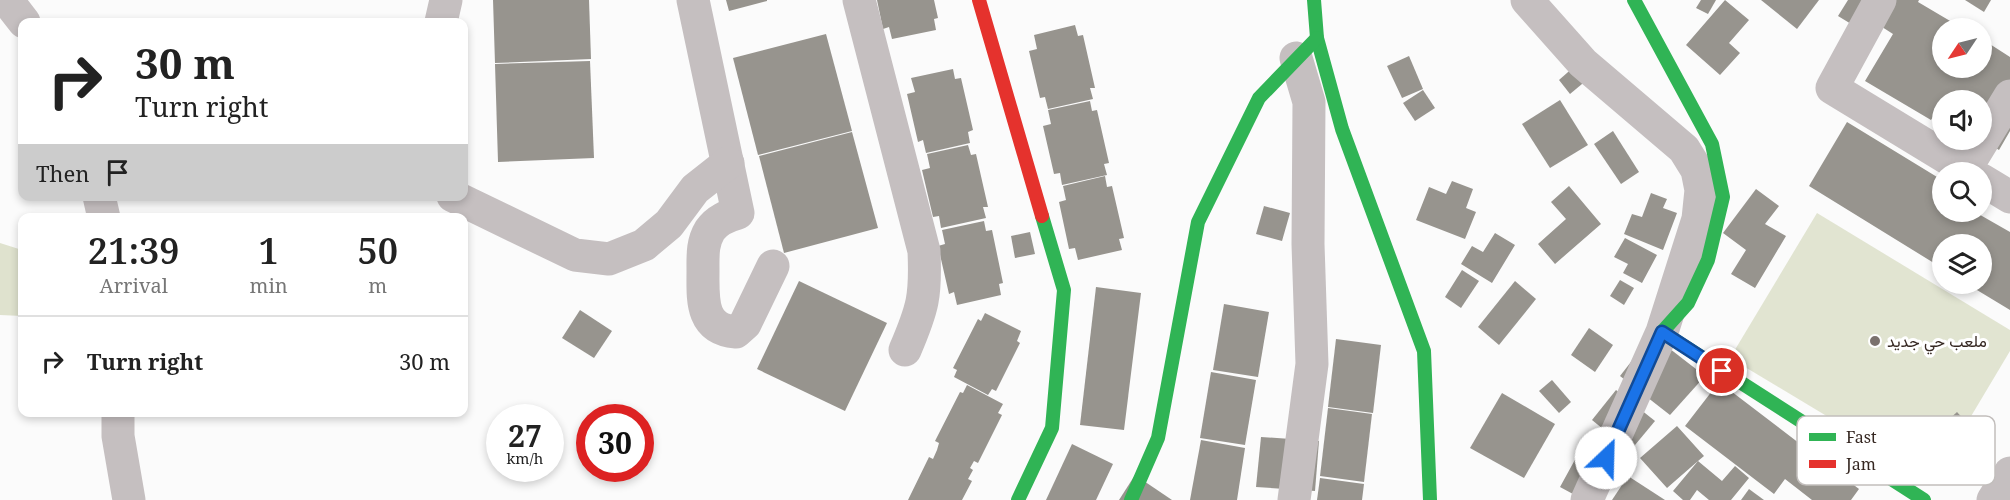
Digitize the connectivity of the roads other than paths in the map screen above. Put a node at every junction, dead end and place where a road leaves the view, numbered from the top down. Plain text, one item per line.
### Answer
1 (7, 0) edge
2 (446, 0) edge
3 (693, 0) edge
4 (859, 0) edge
5 (979, 0) edge
6 (1314, 0) edge
7 (1527, 0) edge
8 (1634, 0) edge
9 (1875, 3) edge
10 (21, 18) edge
11 (442, 18) edge
12 (1306, 48) junction
13 (2010, 96) edge
14 (1952, 162) edge
15 (1978, 162) edge
16 (728, 163) junction
17 (1992, 186) edge
18 (2010, 197) edge
19 (463, 201) edge
20 (773, 266) dead end
21 (1662, 332) junction
22 (905, 350) dead end
23 (1797, 419) edge
24 (118, 424) edge
25 (2010, 473) edge
26 (1901, 485) edge
27 (110, 500) edge
28 (129, 500) edge
29 (1018, 500) edge
30 (1131, 500) edge
31 (1294, 500) edge
32 (1430, 500) edge
33 (1587, 500) edge
34 (1924, 500) edge
35 (1993, 500) edge

1 - 10 street
2 - 11 street
3 - 16 street
4 - 22 street
5 - 29 street
6 - 12 street
7 - 21 street
8 - 21 street
9 - 14 street
12 - 30 street
12 - 31 street
12 - 32 street
13 - 15 street
16 - 19 street
16 - 20 street
17 - 18 street
21 - 23 street
21 - 33 street
24 - 27 street
24 - 28 street
25 - 35 street
26 - 34 street

